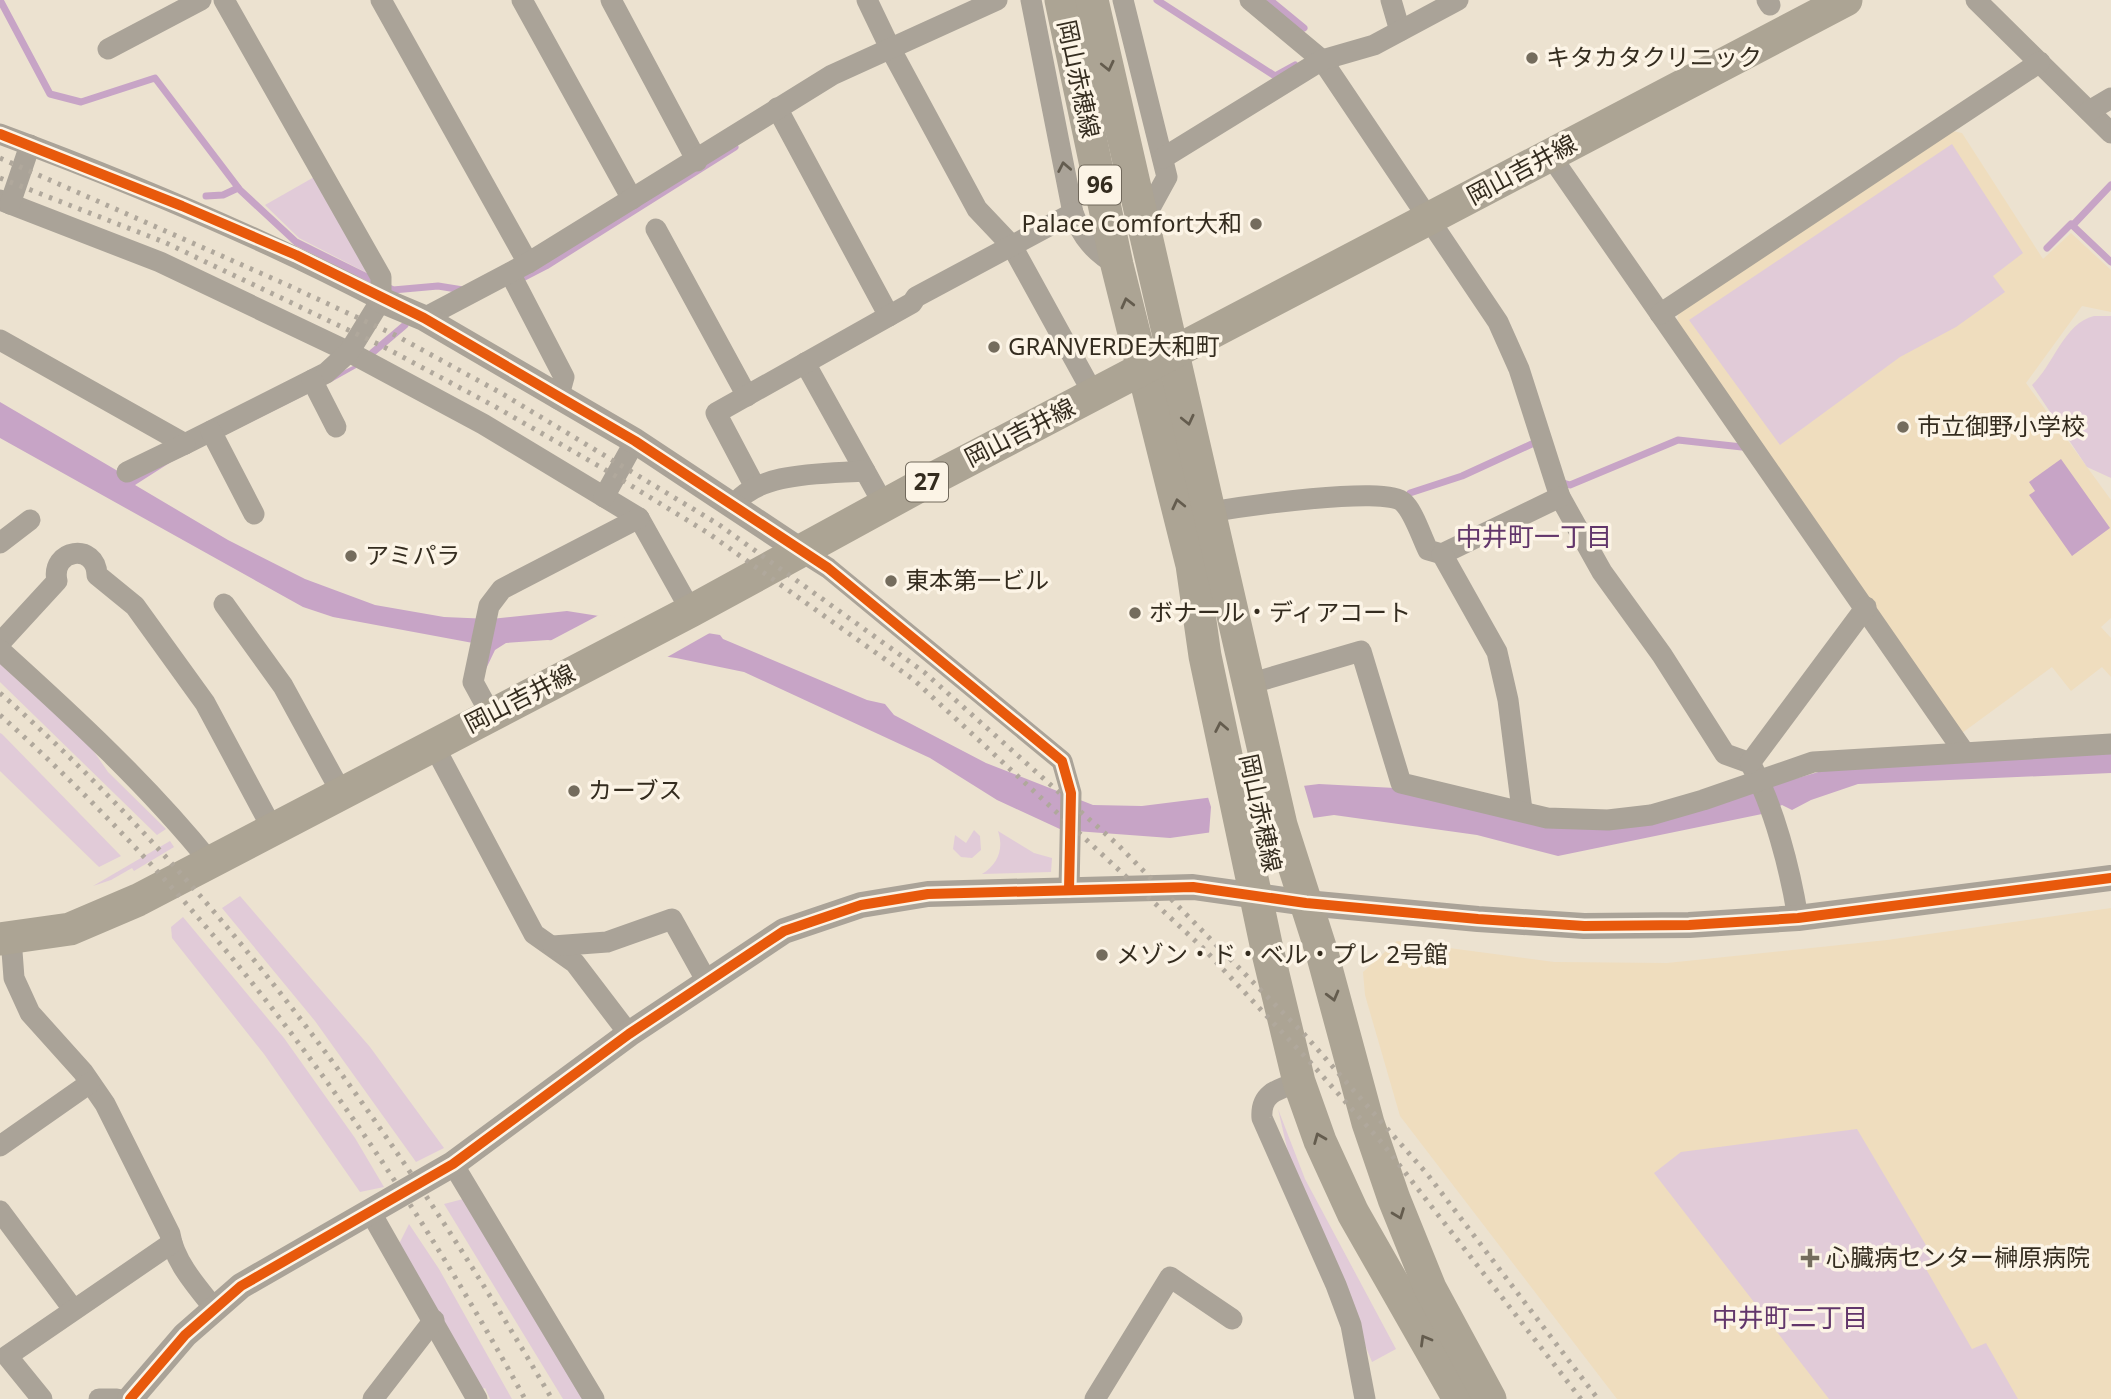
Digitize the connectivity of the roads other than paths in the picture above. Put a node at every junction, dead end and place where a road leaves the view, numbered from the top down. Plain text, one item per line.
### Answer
1 (201, 0) edge
2 (224, 0) edge
3 (381, 0) edge
4 (523, 0) edge
5 (611, 0) edge
6 (867, 0) edge
7 (997, 0) edge
8 (1031, 0) edge
9 (1061, 0) edge
10 (1092, 0) edge
11 (1123, 0) edge
12 (1250, 0) edge
13 (1391, 0) edge
14 (1458, 0) edge
15 (1846, 0) edge
16 (1976, 0) edge
17 (972, 4) edge
18 (1400, 31) junction
19 (890, 48) junction
20 (108, 49) dead end
21 (1322, 60) junction
22 (2040, 62) junction
23 (2111, 98) edge
24 (2089, 111) junction
25 (780, 113) junction
26 (2111, 132) edge
27 (0, 134) edge
28 (30, 145) junction
29 (1550, 155) junction
30 (1163, 158) junction
31 (697, 161) junction
32 (632, 199) junction
33 (5, 202) edge
34 (1073, 213) junction
35 (1144, 219) junction
36 (1427, 220) junction
37 (656, 229) dead end
38 (1012, 246) junction
39 (1117, 265) junction
40 (517, 275) junction
41 (381, 290) junction
42 (1660, 314) junction
43 (890, 316) junction
44 (424, 318) junction
45 (0, 340) edge
46 (349, 352) junction
47 (1174, 353) junction
48 (806, 363) junction
49 (1144, 369) junction
50 (315, 386) junction
51 (1094, 395) junction
52 (747, 396) junction
53 (558, 399) junction
54 (337, 427) dead end
55 (213, 436) junction
56 (635, 441) junction
57 (185, 444) junction
58 (865, 471) junction
59 (127, 472) dead end
60 (754, 485) junction
61 (604, 497) junction
62 (1560, 497) junction
63 (884, 505) junction
64 (733, 507) junction
65 (1210, 512) junction
66 (254, 514) dead end
67 (639, 518) junction
68 (30, 520) dead end
69 (0, 543) edge
70 (801, 551) junction
71 (1442, 554) junction
72 (224, 604) dead end
73 (1866, 607) junction
74 (691, 611) junction
75 (0, 643) edge
76 (0, 650) edge
77 (1249, 684) junction
78 (491, 715) junction
79 (433, 744) junction
80 (2111, 744) edge
81 (1964, 752) junction
82 (1750, 762) junction
83 (1761, 785) junction
84 (341, 792) junction
85 (1522, 810) junction
86 (272, 828) junction
87 (210, 862) junction
88 (2111, 878) edge
89 (1069, 890) junction
90 (1255, 896) junction
91 (1306, 903) junction
92 (1798, 918) junction
93 (5, 939) edge
94 (553, 946) junction
95 (706, 980) junction
96 (629, 1034) junction
97 (1299, 1082) junction
98 (90, 1083) junction
99 (0, 1146) edge
100 (453, 1164) junction
101 (0, 1211) edge
102 (371, 1213) junction
103 (172, 1244) junction
104 (214, 1308) junction
105 (73, 1309) junction
106 (1232, 1318) dead end
107 (433, 1320) junction
108 (42, 1399) edge
109 (99, 1399) edge
110 (117, 1399) edge
111 (130, 1399) edge
112 (373, 1399) edge
113 (477, 1399) edge
114 (594, 1399) edge
115 (1095, 1399) edge
116 (1366, 1399) edge
117 (1459, 1399) edge
118 (1490, 1399) edge

1 - 20 street
2 - 41 street
3 - 40 street
4 - 32 street
5 - 31 street
6 - 19 street
7 - 17 street
34 -> 8 street
9 - 39 main road, 岡山赤穂線 / 96
10 -> 35 main road, 岡山赤穂線 / 96
11 - 30 street
12 - 21 street
13 - 18 street
14 - 18 street
15 - 29 main road, 岡山吉井線 / 27
16 - 22 street
17 - 19 street
18 - 21 street
19 - 25 street
19 - 38 street
21 - 30 street
21 - 36 street
22 - 24 street
22 - 42 street
23 - 24 street
24 - 26 street
25 - 31 street
25 - 43 street
27 - 28 street
28 - 33 street
28 - 41 street
29 - 36 main road, 岡山吉井線 / 27
29 - 42 street
30 - 35 street
31 - 32 street
32 - 40 street
33 - 46 street
34 - 38 street
34 - 39 street
35 - 47 main road, 岡山赤穂線 / 96
36 - 47 main road, 岡山吉井線 / 27
36 - 62 street
37 - 52 street
38 - 43 street
38 - 51 street
49 -> 39 main road, 岡山赤穂線 / 96
40 - 44 street
40 - 53 street
41 - 44 street
41 - 46 street
42 - 73 street
43 - 48 street
44 - 53 street
45 - 57 street
46 - 50 street
46 - 61 street
47 - 49 main road, 岡山吉井線 / 27
47 -> 65 main road, 岡山赤穂線 / 96
48 - 52 street
48 - 58 street
49 - 51 main road, 岡山吉井線 / 27
90 -> 49 main road, 岡山赤穂線 / 96
50 - 54 street
50 - 55 street
51 - 63 main road, 岡山吉井線 / 27
52 - 60 street
53 - 56 street
55 - 57 street
55 - 66 street
56 - 61 street
56 - 64 street
57 - 59 street
58 - 60 street
58 - 63 street
60 - 64 street
61 - 67 street
62 - 71 street
62 - 82 street
63 - 70 main road, 岡山吉井線 / 27
64 - 70 street
65 - 71 street
65 - 77 main road, 岡山赤穂線 / 96
67 - 74 street
67 - 78 street
68 - 69 street
70 - 74 main road, 岡山吉井線 / 27
70 - 89 street
71 - 85 street
72 - 84 street
73 - 81 street
73 - 82 street
74 - 78 main road, 岡山吉井線 / 27
75 - 86 street
76 - 87 street
77 - 85 street
77 - 91 main road, 岡山赤穂線 / 96
78 - 79 main road, 岡山吉井線 / 27
79 - 84 main road, 岡山吉井線 / 27
79 - 94 street
80 - 81 street
81 - 83 street
82 - 83 street
83 - 85 street
83 - 92 street
84 - 86 main road, 岡山吉井線 / 27
86 - 87 main road, 岡山吉井線 / 27
87 - 93 main road, 岡山吉井線 / 27
88 - 92 street
89 - 90 street
89 - 95 street
90 - 91 street
90 - 97 main road, 岡山赤穂線 / 96
91 - 92 street
91 -> 118 main road, 岡山赤穂線 / 96
93 - 98 street
94 - 95 street
94 - 96 street
95 - 96 street
96 - 100 street
97 - 116 street
117 -> 97 main road, 岡山赤穂線 / 96
98 - 99 street
98 - 103 street
100 - 102 street
100 - 114 street
101 - 105 street
102 - 104 street
102 - 107 street
103 - 104 street
103 - 105 street
104 - 111 street
105 - 108 street
106 - 115 street
107 - 112 street
107 - 113 street
109 - 110 street

